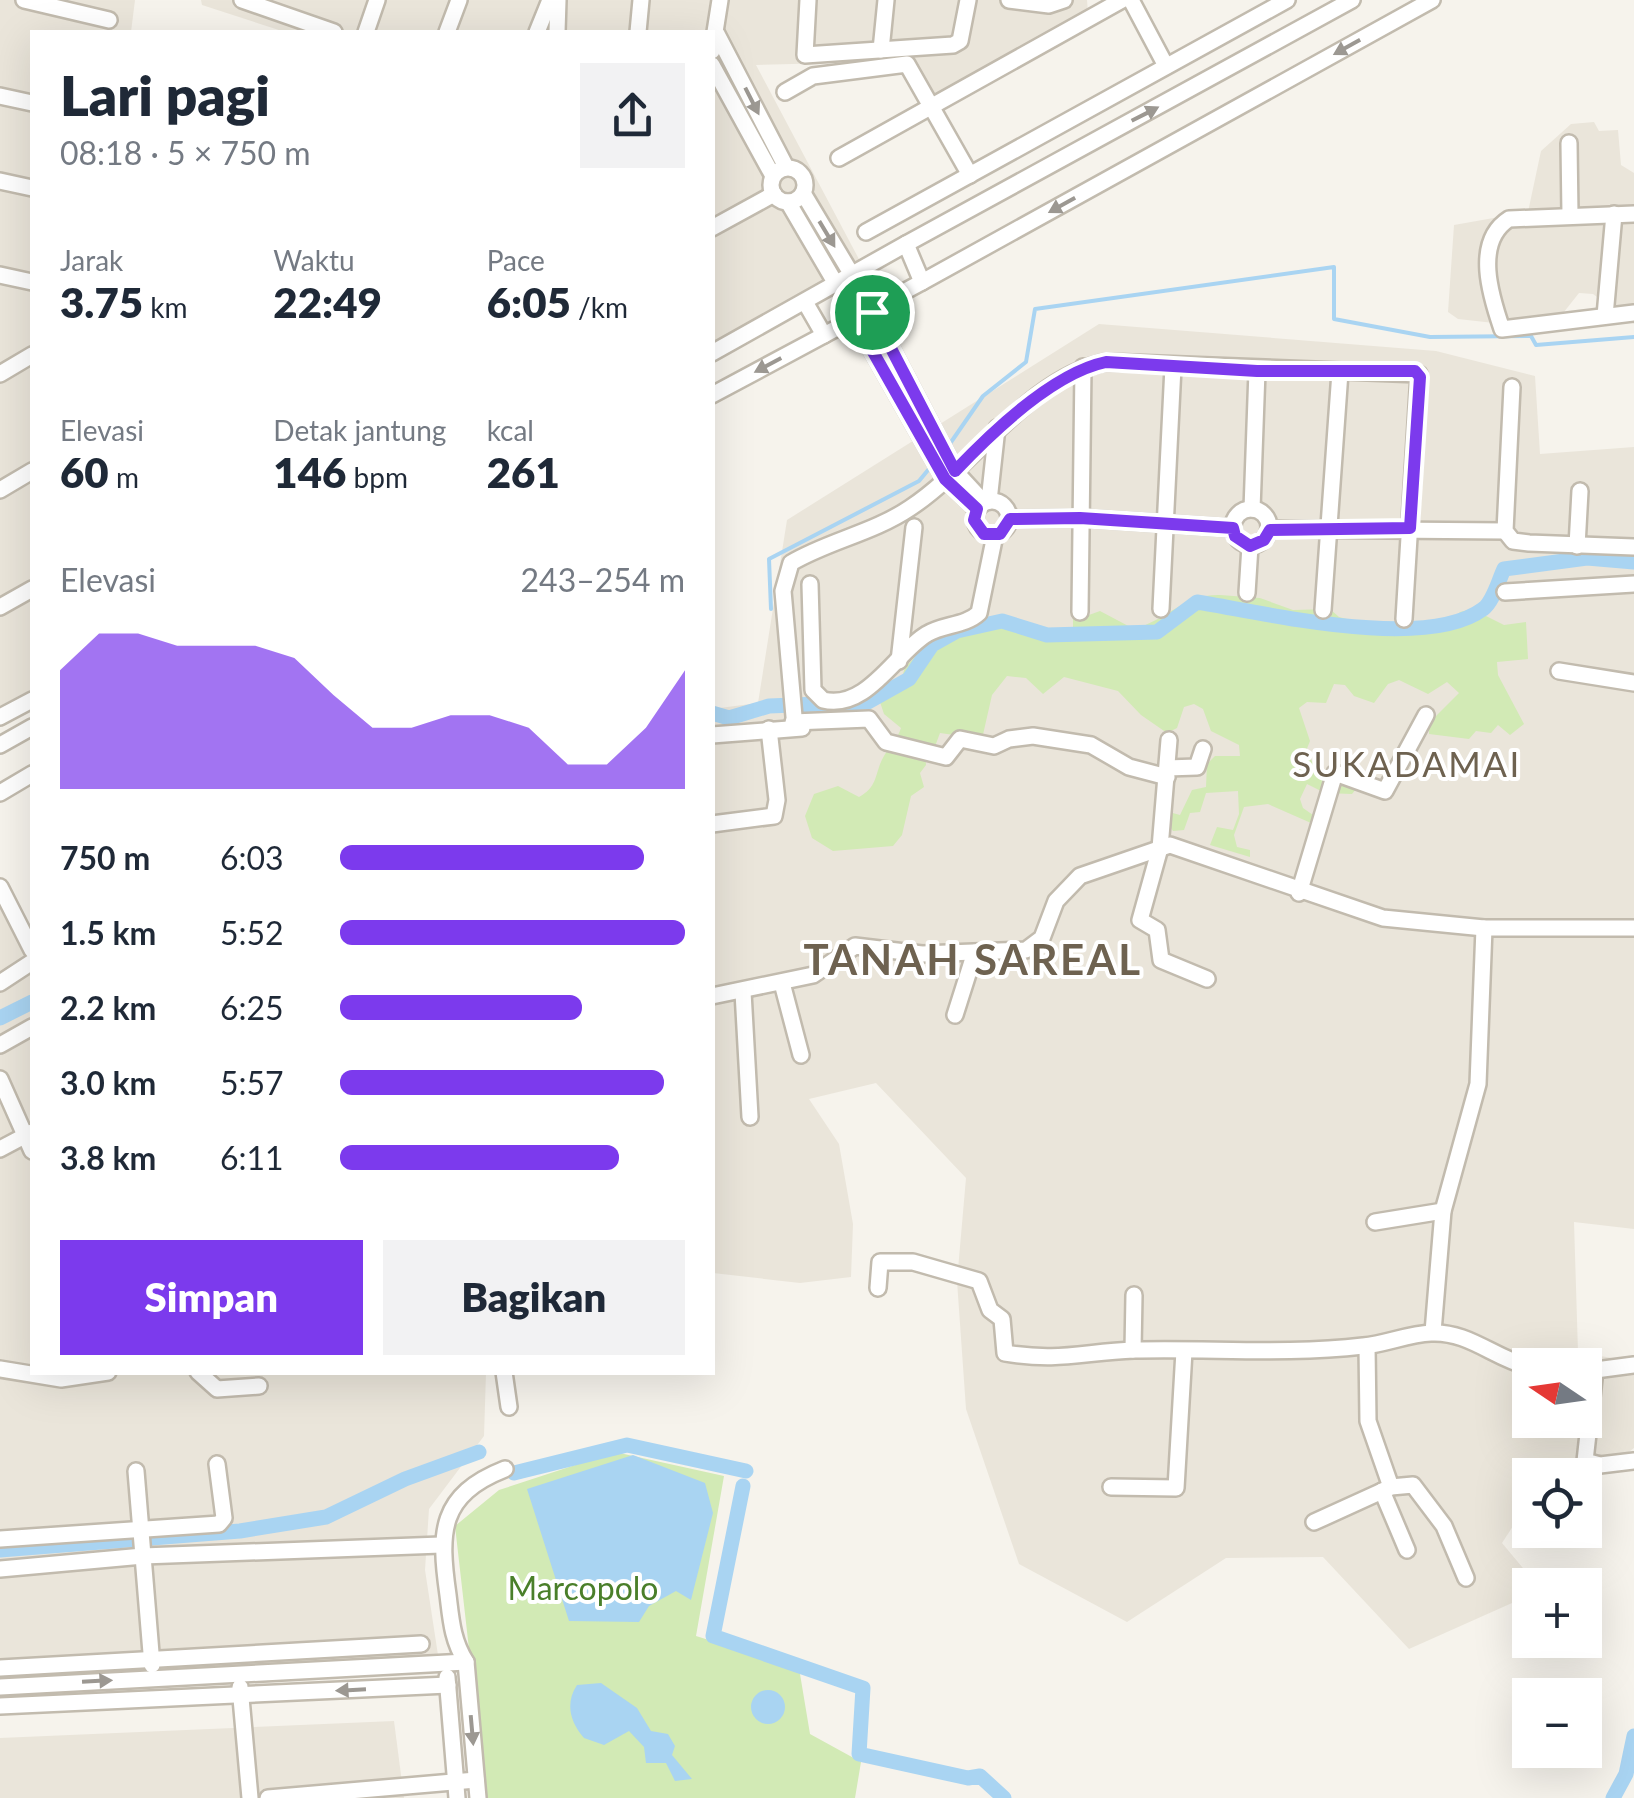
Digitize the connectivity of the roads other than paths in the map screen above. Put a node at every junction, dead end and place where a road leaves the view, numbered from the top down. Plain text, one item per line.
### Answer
1 (24, 0) edge
2 (242, 0) edge
3 (377, 0) edge
4 (459, 0) edge
5 (554, 0) edge
6 (642, 0) edge
7 (720, 0) edge
8 (808, 0) edge
9 (886, 0) edge
10 (968, 0) edge
11 (1009, 0) edge
12 (1064, 0) edge
13 (1122, 0) edge
14 (1131, 0) edge
15 (1287, 0) edge
16 (1352, 0) edge
17 (1432, 0) edge
18 (110, 20) dead end
19 (328, 30) edge
20 (367, 30) edge
21 (447, 30) edge
22 (538, 30) edge
23 (557, 30) edge
24 (638, 30) edge
25 (717, 34) junction
26 (715, 41) edge
27 (881, 50) junction
28 (1166, 66) junction
29 (715, 71) edge
30 (785, 92) dead end
31 (0, 96) edge
32 (30, 103) edge
33 (930, 106) junction
34 (1569, 143) dead end
35 (839, 158) dead end
36 (779, 172) junction
37 (970, 175) junction
38 (0, 181) edge
39 (30, 188) edge
40 (788, 197) junction
41 (1614, 214) junction
42 (1634, 214) edge
43 (1570, 215) junction
44 (715, 227) edge
45 (866, 232) dead end
46 (906, 244) junction
47 (0, 275) edge
48 (852, 275) junction
49 (30, 282) edge
50 (922, 282) junction
51 (836, 284) junction
52 (805, 302) junction
53 (872, 312) junction
54 (1634, 313) edge
55 (1605, 316) junction
56 (855, 320) junction
57 (824, 335) junction
58 (715, 351) edge
59 (30, 356) edge
60 (1084, 367) junction
61 (1173, 367) junction
62 (1257, 371) junction
63 (1340, 372) junction
64 (0, 374) edge
65 (1512, 387) dead end
66 (715, 393) edge
67 (997, 428) junction
68 (30, 472) edge
69 (950, 475) junction
70 (0, 490) edge
71 (1580, 491) dead end
72 (983, 504) junction
73 (1252, 509) junction
74 (1080, 518) junction
75 (1010, 519) junction
76 (1166, 522) junction
77 (914, 527) dead end
78 (1233, 528) junction
79 (1410, 528) junction
80 (1270, 530) junction
81 (1332, 530) junction
82 (1505, 531) junction
83 (995, 535) junction
84 (1250, 546) junction
85 (1577, 546) junction
86 (1634, 546) edge
87 (810, 584) dead end
88 (1634, 584) edge
89 (30, 590) edge
90 (1506, 592) dead end
91 (1247, 593) dead end
92 (0, 607) edge
93 (1161, 609) dead end
94 (1322, 610) dead end
95 (1080, 612) dead end
96 (1404, 619) dead end
97 (898, 661) junction
98 (1559, 670) dead end
99 (1634, 683) edge
100 (30, 701) edge
101 (1426, 715) dead end
102 (0, 717) edge
103 (793, 724) junction
104 (820, 726) dead end
105 (30, 728) edge
106 (769, 729) junction
107 (715, 736) edge
108 (1169, 740) dead end
109 (0, 745) edge
110 (1203, 749) dead end
111 (1167, 773) junction
112 (30, 775) edge
113 (0, 793) edge
114 (715, 824) edge
115 (1160, 848) junction
116 (0, 887) edge
117 (1299, 893) junction
118 (1484, 928) junction
119 (1634, 928) edge
120 (30, 946) edge
121 (975, 952) junction
122 (30, 963) edge
123 (1207, 979) dead end
124 (782, 982) junction
125 (0, 983) edge
126 (743, 992) junction
127 (715, 996) edge
128 (955, 1015) dead end
129 (30, 1028) edge
130 (0, 1046) edge
131 (802, 1054) dead end
132 (0, 1079) edge
133 (750, 1118) dead end
134 (30, 1140) edge
135 (0, 1149) edge
136 (1443, 1210) junction
137 (1376, 1222) dead end
138 (878, 1288) dead end
139 (1134, 1296) dead end
140 (1433, 1332) junction
141 (1367, 1346) junction
142 (1133, 1350) junction
143 (1184, 1351) junction
144 (1512, 1362) edge
145 (1634, 1365) edge
146 (0, 1369) edge
147 (1602, 1369) edge
148 (30, 1374) edge
149 (37, 1375) edge
150 (88, 1375) edge
151 (202, 1375) edge
152 (504, 1375) edge
153 (259, 1386) dead end
154 (509, 1407) dead end
155 (1586, 1438) edge
156 (1634, 1461) edge
157 (217, 1464) dead end
158 (506, 1468) dead end
159 (136, 1471) dead end
160 (1112, 1487) dead end
161 (1386, 1489) junction
162 (1314, 1522) dead end
163 (0, 1539) edge
164 (142, 1542) junction
165 (440, 1545) junction
166 (1407, 1550) dead end
167 (0, 1569) edge
168 (1466, 1578) dead end
169 (421, 1644) dead end
170 (454, 1644) junction
171 (151, 1658) junction
172 (466, 1662) junction
173 (446, 1664) junction
174 (0, 1668) edge
175 (239, 1675) junction
176 (153, 1678) junction
177 (448, 1685) junction
178 (0, 1687) edge
179 (240, 1696) junction
180 (0, 1706) edge
181 (476, 1780) junction
182 (457, 1790) edge
183 (351, 1795) edge
184 (250, 1798) edge
185 (268, 1798) edge
186 (478, 1798) edge

1 - 18 street
2 - 19 street
3 - 20 street
4 - 21 street
5 - 22 street
5 - 23 street
6 - 24 street
7 - 25 street
8 - 27 street
9 - 27 street
10 - 27 street
11 - 12 street
13 - 33 street
14 - 28 street
15 - 28 street
46 -> 16 street
17 -> 50 street
25 - 26 street
25 -> 36 street
28 - 37 street
29 - 36 street
30 - 33 street
31 - 32 street
33 - 35 street
33 - 37 street
34 - 43 street
36 - 40 street
36 - 40 street
37 - 45 street
38 - 39 street
40 - 44 street
40 -> 48 street
40 - 51 street
41 - 42 street
41 - 43 street
41 - 55 street
43 - 55 street
46 - 48 street
46 - 50 street
47 - 49 street
48 - 51 street
50 - 53 street
51 - 52 street
52 - 57 street
52 - 58 street
53 - 56 street
53 - 69 street
54 - 55 street
56 - 57 street
56 - 69 street
57 -> 66 street
59 - 64 street
60 - 61 street
60 - 67 street
60 - 74 street
61 - 62 street
61 - 76 street
62 - 63 street
62 - 73 street
63 - 79 street
63 - 81 street
65 - 82 street
67 - 69 street
67 - 72 street
68 - 70 street
69 - 72 street
69 - 103 street
71 - 85 street
72 - 75 street
72 - 83 street
73 - 78 street
73 - 80 street
74 - 75 street
74 - 76 street
74 - 95 street
75 - 83 street
76 - 78 street
76 - 93 street
77 - 97 street
78 - 84 street
79 - 81 street
79 - 82 street
79 - 96 street
80 - 81 street
80 - 84 street
81 - 94 street
82 - 85 street
83 - 97 street
84 - 91 street
85 - 86 street
87 - 97 street
88 - 90 street
89 - 92 street
98 - 99 street
100 - 102 street
101 - 117 street
103 - 104 street
103 - 106 street
103 - 111 street
105 - 109 street
106 - 107 street
106 - 114 street
108 - 111 street
110 - 111 street
111 - 115 street
112 - 113 street
115 - 117 street
115 - 121 street
115 - 123 street
116 - 120 street
117 - 118 street
118 - 119 street
118 - 136 street
121 - 124 street
121 - 128 street
122 - 125 street
124 - 126 street
124 - 131 street
126 - 127 street
126 - 133 street
129 - 130 street
132 - 134 street
134 - 135 street
136 - 137 street
136 - 140 street
138 - 142 street
139 - 142 street
140 - 141 street
140 - 144 street
141 - 143 street
141 - 161 street
142 - 143 street
143 - 160 street
145 - 147 street
146 - 148 street
149 - 150 street
151 - 153 street
152 - 154 street
155 - 156 street
157 - 164 street
158 - 165 street
159 - 164 street
161 - 162 street
161 - 166 street
161 - 168 street
163 - 164 street
164 - 165 street
164 - 167 street
164 - 171 street
165 - 170 street
169 - 171 street
170 - 172 street
170 - 173 street
171 - 174 street
171 - 176 street
172 - 173 street
172 -> 181 street
173 - 175 street
173 - 177 street
175 - 176 street
175 - 179 street
178 -> 176 street
177 -> 179 street
177 - 182 street
179 - 180 street
179 - 184 street
181 - 182 street
181 - 186 street
182 - 183 street
183 - 185 street

